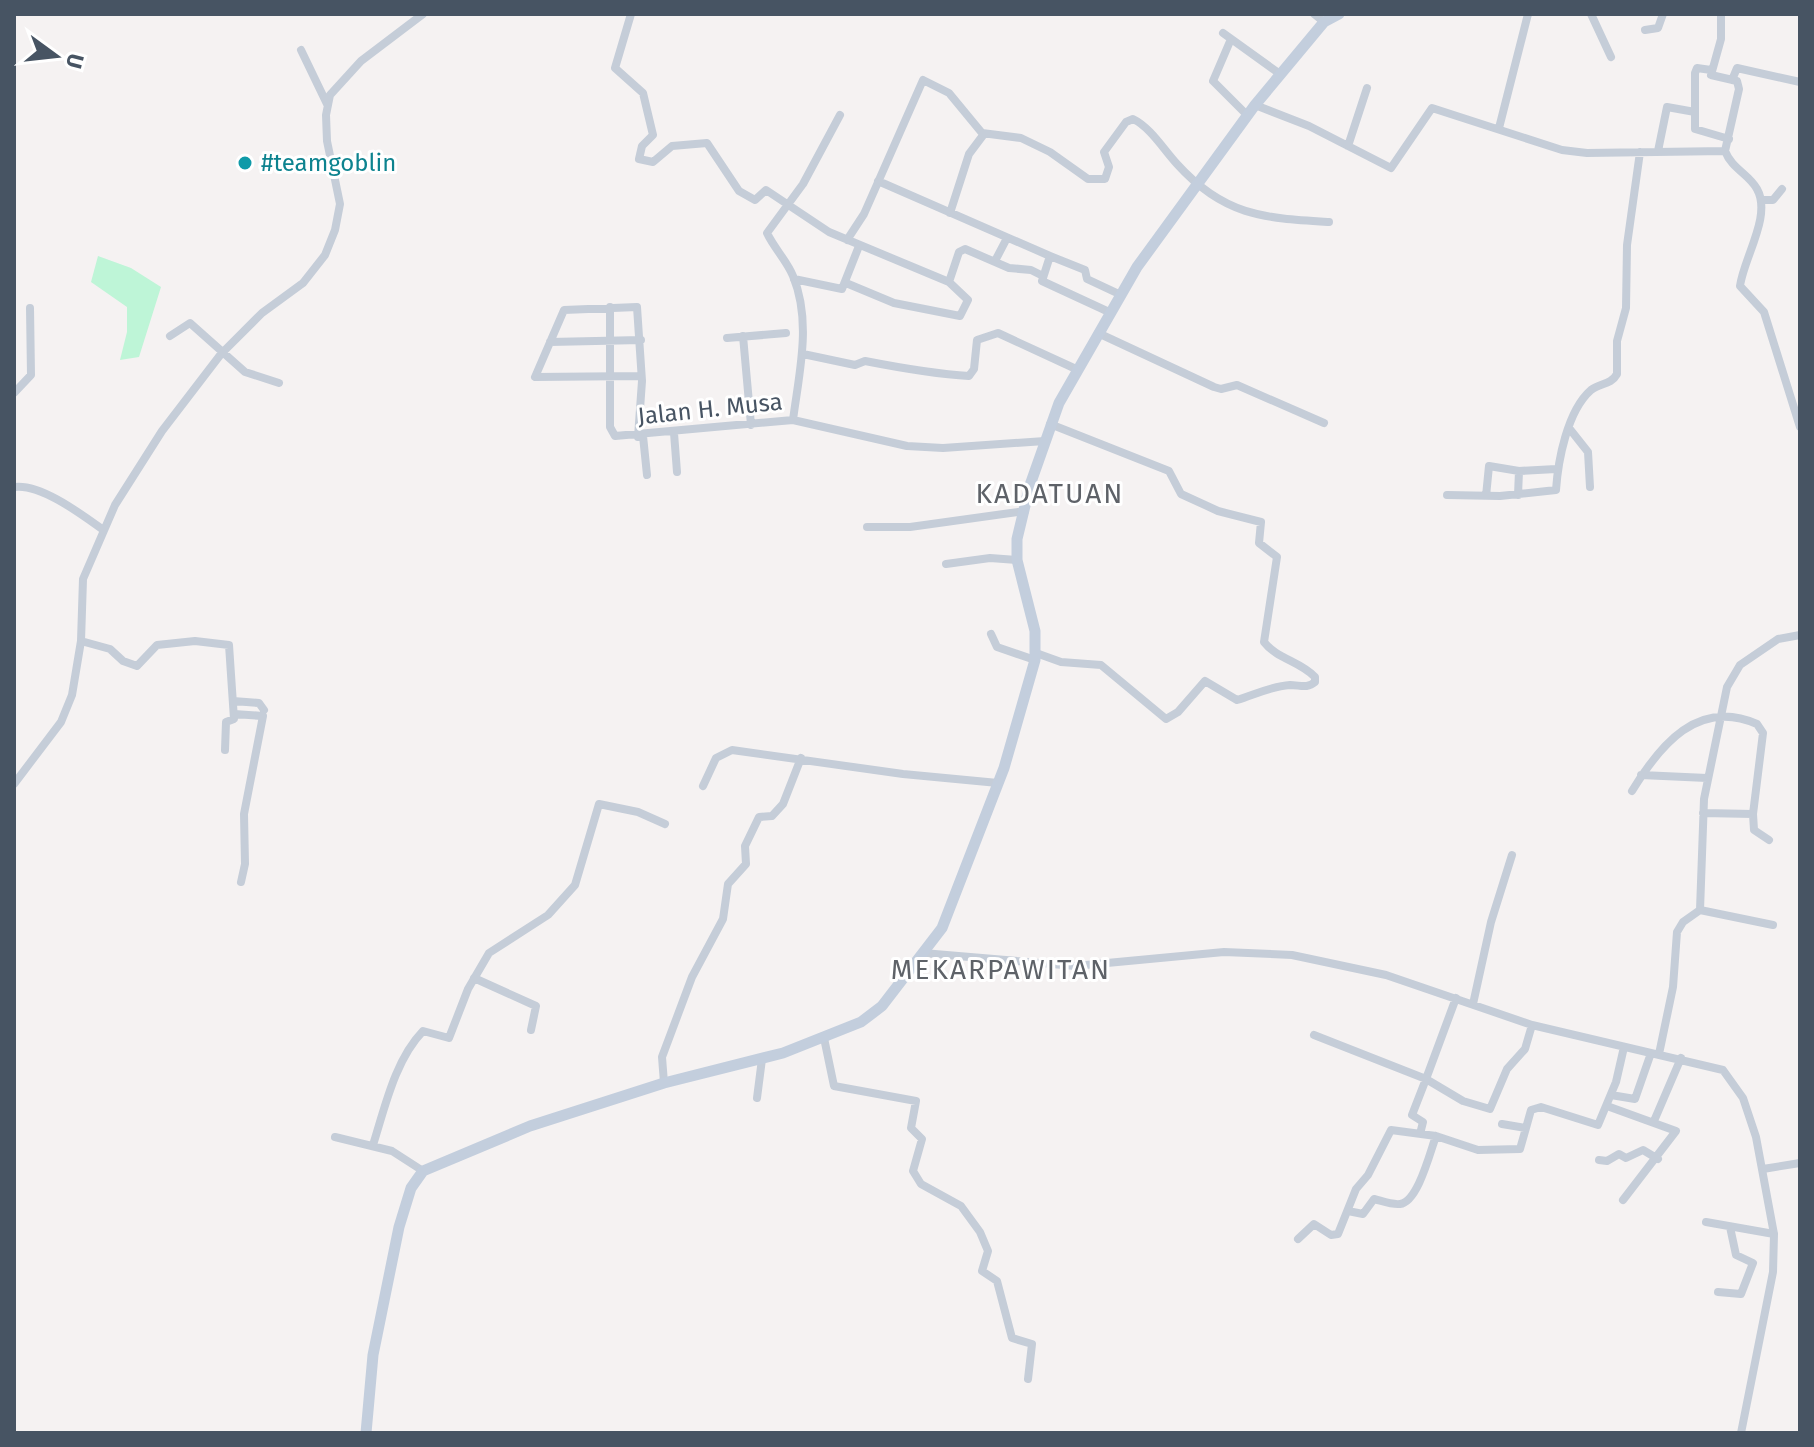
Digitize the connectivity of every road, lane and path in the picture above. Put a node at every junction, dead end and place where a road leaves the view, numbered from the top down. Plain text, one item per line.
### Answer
1 (423, 14) edge
2 (631, 14) edge
3 (1339, 14) edge
4 (1528, 14) edge
5 (1591, 14) edge
6 (1663, 14) edge
7 (1721, 14) edge
8 (1319, 18) edge
9 (1645, 30) dead end
10 (1223, 33) dead end
11 (1231, 39) junction
12 (301, 50) dead end
13 (1611, 57) dead end
14 (1711, 70) junction
15 (1280, 74) junction
16 (1732, 80) junction
17 (1800, 82) edge
18 (1367, 88) dead end
19 (327, 104) junction
20 (1251, 110) junction
21 (1695, 112) junction
22 (840, 115) dead end
23 (1499, 128) junction
24 (984, 134) junction
25 (1729, 139) junction
26 (1348, 146) junction
27 (1658, 151) junction
28 (1725, 151) junction
29 (1640, 152) junction
30 (878, 181) junction
31 (1196, 184) junction
32 (1782, 189) dead end
33 (1761, 200) junction
34 (789, 205) junction
35 (950, 213) junction
36 (1329, 222) dead end
37 (1007, 238) junction
38 (847, 240) junction
39 (859, 246) junction
40 (1050, 256) junction
41 (995, 261) junction
42 (1043, 276) junction
43 (794, 279) junction
44 (949, 282) junction
45 (846, 283) junction
46 (1119, 294) junction
47 (610, 307) junction
48 (30, 308) dead end
49 (1109, 312) junction
50 (786, 333) dead end
51 (1098, 333) junction
52 (170, 336) dead end
53 (743, 336) junction
54 (727, 338) dead end
55 (611, 340) junction
56 (641, 340) junction
57 (550, 342) junction
58 (221, 354) junction
59 (803, 354) junction
60 (1076, 369) junction
61 (641, 376) junction
62 (609, 377) junction
63 (279, 383) dead end
64 (14, 393) edge
65 (793, 420) junction
66 (1324, 423) dead end
67 (1050, 424) junction
68 (751, 425) junction
69 (1800, 427) edge
70 (1569, 428) junction
71 (674, 433) junction
72 (640, 436) junction
73 (1045, 441) junction
74 (1556, 469) junction
75 (1519, 471) junction
76 (677, 472) dead end
77 (647, 475) dead end
78 (14, 487) edge
79 (1590, 487) dead end
80 (1447, 495) dead end
81 (1518, 495) junction
82 (1486, 496) junction
83 (1025, 511) junction
84 (867, 527) dead end
85 (102, 529) junction
86 (1017, 560) junction
87 (946, 564) dead end
88 (991, 634) dead end
89 (1800, 635) edge
90 (81, 641) junction
91 (1036, 657) junction
92 (233, 701) junction
93 (264, 710) dead end
94 (234, 714) junction
95 (1721, 714) junction
96 (225, 750) dead end
97 (801, 758) junction
98 (18, 772) edge
99 (1641, 775) junction
100 (1707, 778) junction
101 (998, 783) junction
102 (14, 784) edge
103 (703, 786) dead end
104 (1632, 791) dead end
105 (1703, 813) junction
106 (1753, 814) junction
107 (665, 824) dead end
108 (1769, 840) dead end
109 (1512, 855) dead end
110 (241, 882) dead end
111 (1700, 910) junction
112 (1773, 925) dead end
113 (923, 953) junction
114 (474, 978) junction
115 (1456, 998) junction
116 (1473, 1004) junction
117 (1532, 1025) junction
118 (531, 1030) dead end
119 (1314, 1035) dead end
120 (824, 1038) junction
121 (1624, 1047) junction
122 (1655, 1053) junction
123 (1681, 1058) junction
124 (762, 1059) junction
125 (1426, 1079) junction
126 (664, 1083) junction
127 (1611, 1095) junction
128 (757, 1098) dead end
129 (1607, 1106) junction
130 (1654, 1121) junction
131 (1502, 1124) dead end
132 (1526, 1128) junction
133 (1420, 1134) junction
134 (1436, 1136) junction
135 (335, 1137) dead end
136 (373, 1145) junction
137 (1658, 1159) junction
138 (1599, 1160) dead end
139 (1800, 1163) edge
140 (1763, 1169) junction
141 (423, 1171) junction
142 (1623, 1200) dead end
143 (1348, 1211) junction
144 (1706, 1222) dead end
145 (1730, 1227) junction
146 (1774, 1234) junction
147 (1298, 1239) dead end
148 (1718, 1292) dead end
149 (1028, 1379) dead end
150 (366, 1433) edge
151 (1741, 1433) edge

1 - 19 street
2 - 34 street
3 - 8 street
4 - 23 street
5 - 13 street
6 - 9 street
7 - 14 street
8 - 15 street
10 - 11 street
11 - 15 street
11 - 20 street
12 - 19 street
14 - 16 street
14 - 21 street
15 - 20 street
16 - 17 street
16 - 25 street
18 - 26 street
19 - 58 street
20 - 26 street
20 - 31 street
21 - 25 street
21 - 27 street
22 - 34 street
23 - 26 street
23 - 29 street
24 - 30 street
24 - 31 street
24 - 35 street
25 - 28 street
27 - 28 street
27 - 29 street
28 - 33 street
29 - 70 street
30 - 35 street
30 - 38 street
31 - 36 street
31 - 46 street
32 - 33 street
33 - 69 street
34 - 38 street
34 - 43 street
35 - 37 street
37 - 40 street
37 - 41 street
38 - 39 street
39 - 44 street
39 - 45 street
40 - 42 street
40 - 46 street
41 - 42 street
41 - 44 street
42 - 49 street
43 - 45 street
43 - 59 street
44 - 45 street
46 - 49 street
47 - 55 street
47 - 56 street
47 - 57 street
48 - 64 street
49 - 51 street
50 - 53 street
51 - 60 street
51 - 66 street
52 - 58 street
53 - 54 street
53 - 68 street
55 - 56 street
55 - 57 street
55 - 62 street
56 - 61 street
57 - 62 street
58 - 63 street
58 - 85 street
59 - 60 street
59 - 65 street
60 - 67 street
61 - 62 street
61 - 72 street
62 - 72 street, Jalan H. Musa
65 - 68 street, Jalan H. Musa
65 - 73 street, Jalan H. Musa
67 - 73 street
67 - 91 street
68 - 71 street, Jalan H. Musa
70 - 74 street
70 - 79 street
71 - 72 street, Jalan H. Musa
71 - 76 street
72 - 77 street
73 - 83 street
74 - 75 street
74 - 81 street
75 - 81 street
75 - 82 street
78 - 85 street
80 - 82 street
81 - 82 street
83 - 84 street
83 - 86 street
85 - 90 street
86 - 87 street
86 - 91 street
88 - 91 street
89 - 95 street
90 - 92 street
90 - 98 street
91 - 101 street
92 - 93 street
92 - 94 street
94 - 96 street
94 - 110 street
95 - 99 street
95 - 100 street
95 - 106 street
97 - 101 street
97 - 103 street
97 - 126 street
98 - 102 street
99 - 100 street
99 - 104 street
100 - 105 street
101 - 113 street
105 - 106 street
105 - 111 street
106 - 108 street
107 - 114 street
109 - 116 street
111 - 112 street
111 - 122 street
113 - 115 street
113 - 120 street
114 - 118 street
114 - 136 street
115 - 116 street
115 - 125 street
116 - 117 street
117 - 121 street
117 - 125 street
119 - 125 street
120 - 124 street
120 - 149 street
121 - 122 street
121 - 127 street
122 - 123 street
122 - 127 street
123 - 130 street
123 - 140 street
124 - 126 street
124 - 128 street
125 - 133 street
126 - 141 street
127 - 129 street
129 - 130 street
129 - 132 street
130 - 137 street
131 - 132 street
132 - 134 street
133 - 134 street
133 - 143 street
134 - 143 street
135 - 136 street
136 - 141 street
137 - 138 street
137 - 142 street
139 - 140 street
140 - 146 street
141 - 150 street
143 - 147 street
144 - 145 street
145 - 146 street
145 - 148 street
146 - 151 street

